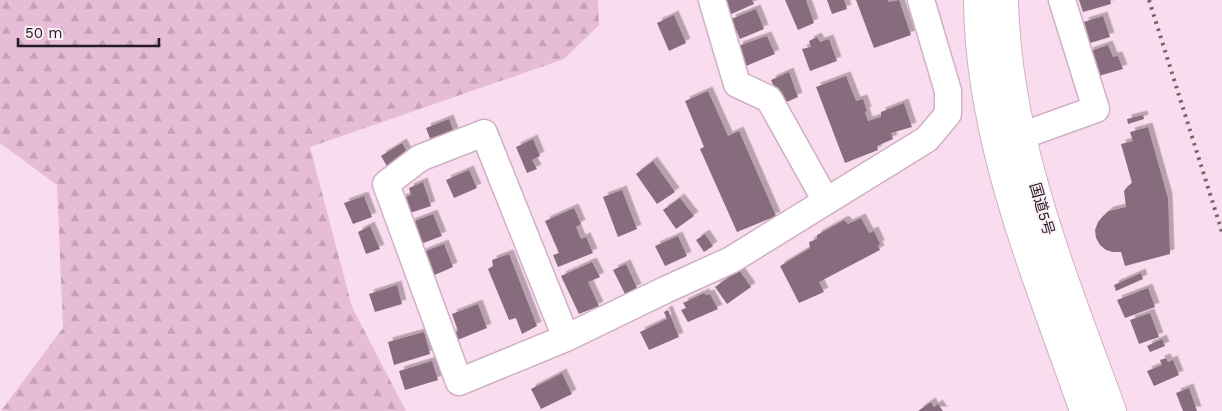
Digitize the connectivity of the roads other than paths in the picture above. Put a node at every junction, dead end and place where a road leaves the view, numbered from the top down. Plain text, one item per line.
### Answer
1 (712, 0) edge
2 (921, 0) edge
3 (978, 0) edge
4 (1004, 0) edge
5 (1062, 0) edge
6 (1021, 136) junction
7 (995, 142) junction
8 (826, 202) junction
9 (566, 338) junction
10 (1084, 411) edge
11 (1112, 411) edge

1 - 8 street
2 - 8 street
3 - 7 highway, 国道5号
4 - 6 highway, 国道5号
5 - 6 street
6 - 7 street
6 - 11 highway, 国道5号
7 - 10 highway, 国道5号
8 - 9 street
9 - 9 street

